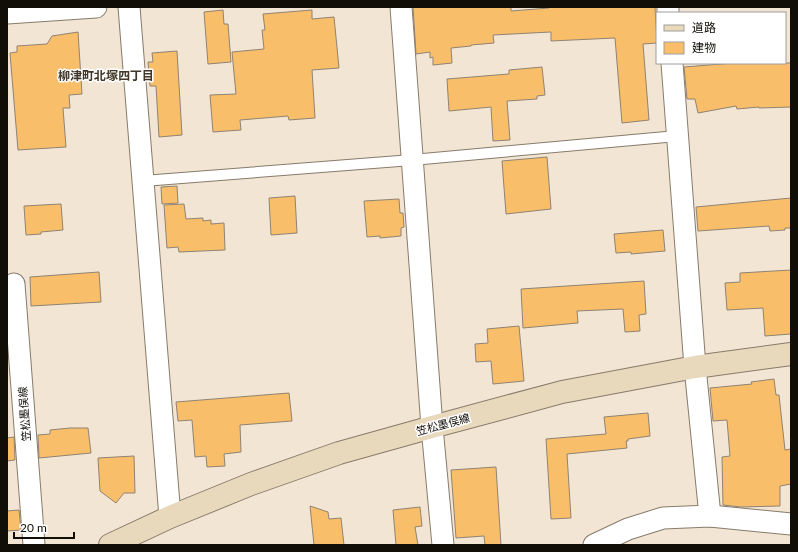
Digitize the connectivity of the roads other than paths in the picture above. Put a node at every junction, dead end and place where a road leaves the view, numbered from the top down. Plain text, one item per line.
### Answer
1 (96, 7) edge
2 (129, 7) edge
3 (401, 7) edge
4 (7, 13) edge
5 (672, 64) edge
6 (678, 136) junction
7 (412, 160) junction
8 (143, 181) junction
9 (14, 284) dead end
10 (791, 354) edge
11 (695, 367) junction
12 (432, 427) junction
13 (710, 516) junction
14 (170, 517) junction
15 (791, 524) edge
16 (34, 545) edge
17 (110, 545) edge
18 (443, 545) edge
19 (594, 545) edge

1 - 4 street
2 - 8 street
3 - 7 street
5 - 6 street
6 - 7 lane
6 - 11 street
7 - 8 lane
7 - 12 street
8 - 14 street
9 - 16 street, 笠松墨俣線
10 - 11 main road, 笠松墨俣線
11 - 12 main road, 笠松墨俣線
11 - 13 street
12 - 14 main road, 笠松墨俣線
12 - 18 street
13 - 15 street
13 - 19 street
14 - 17 main road, 笠松墨俣線

